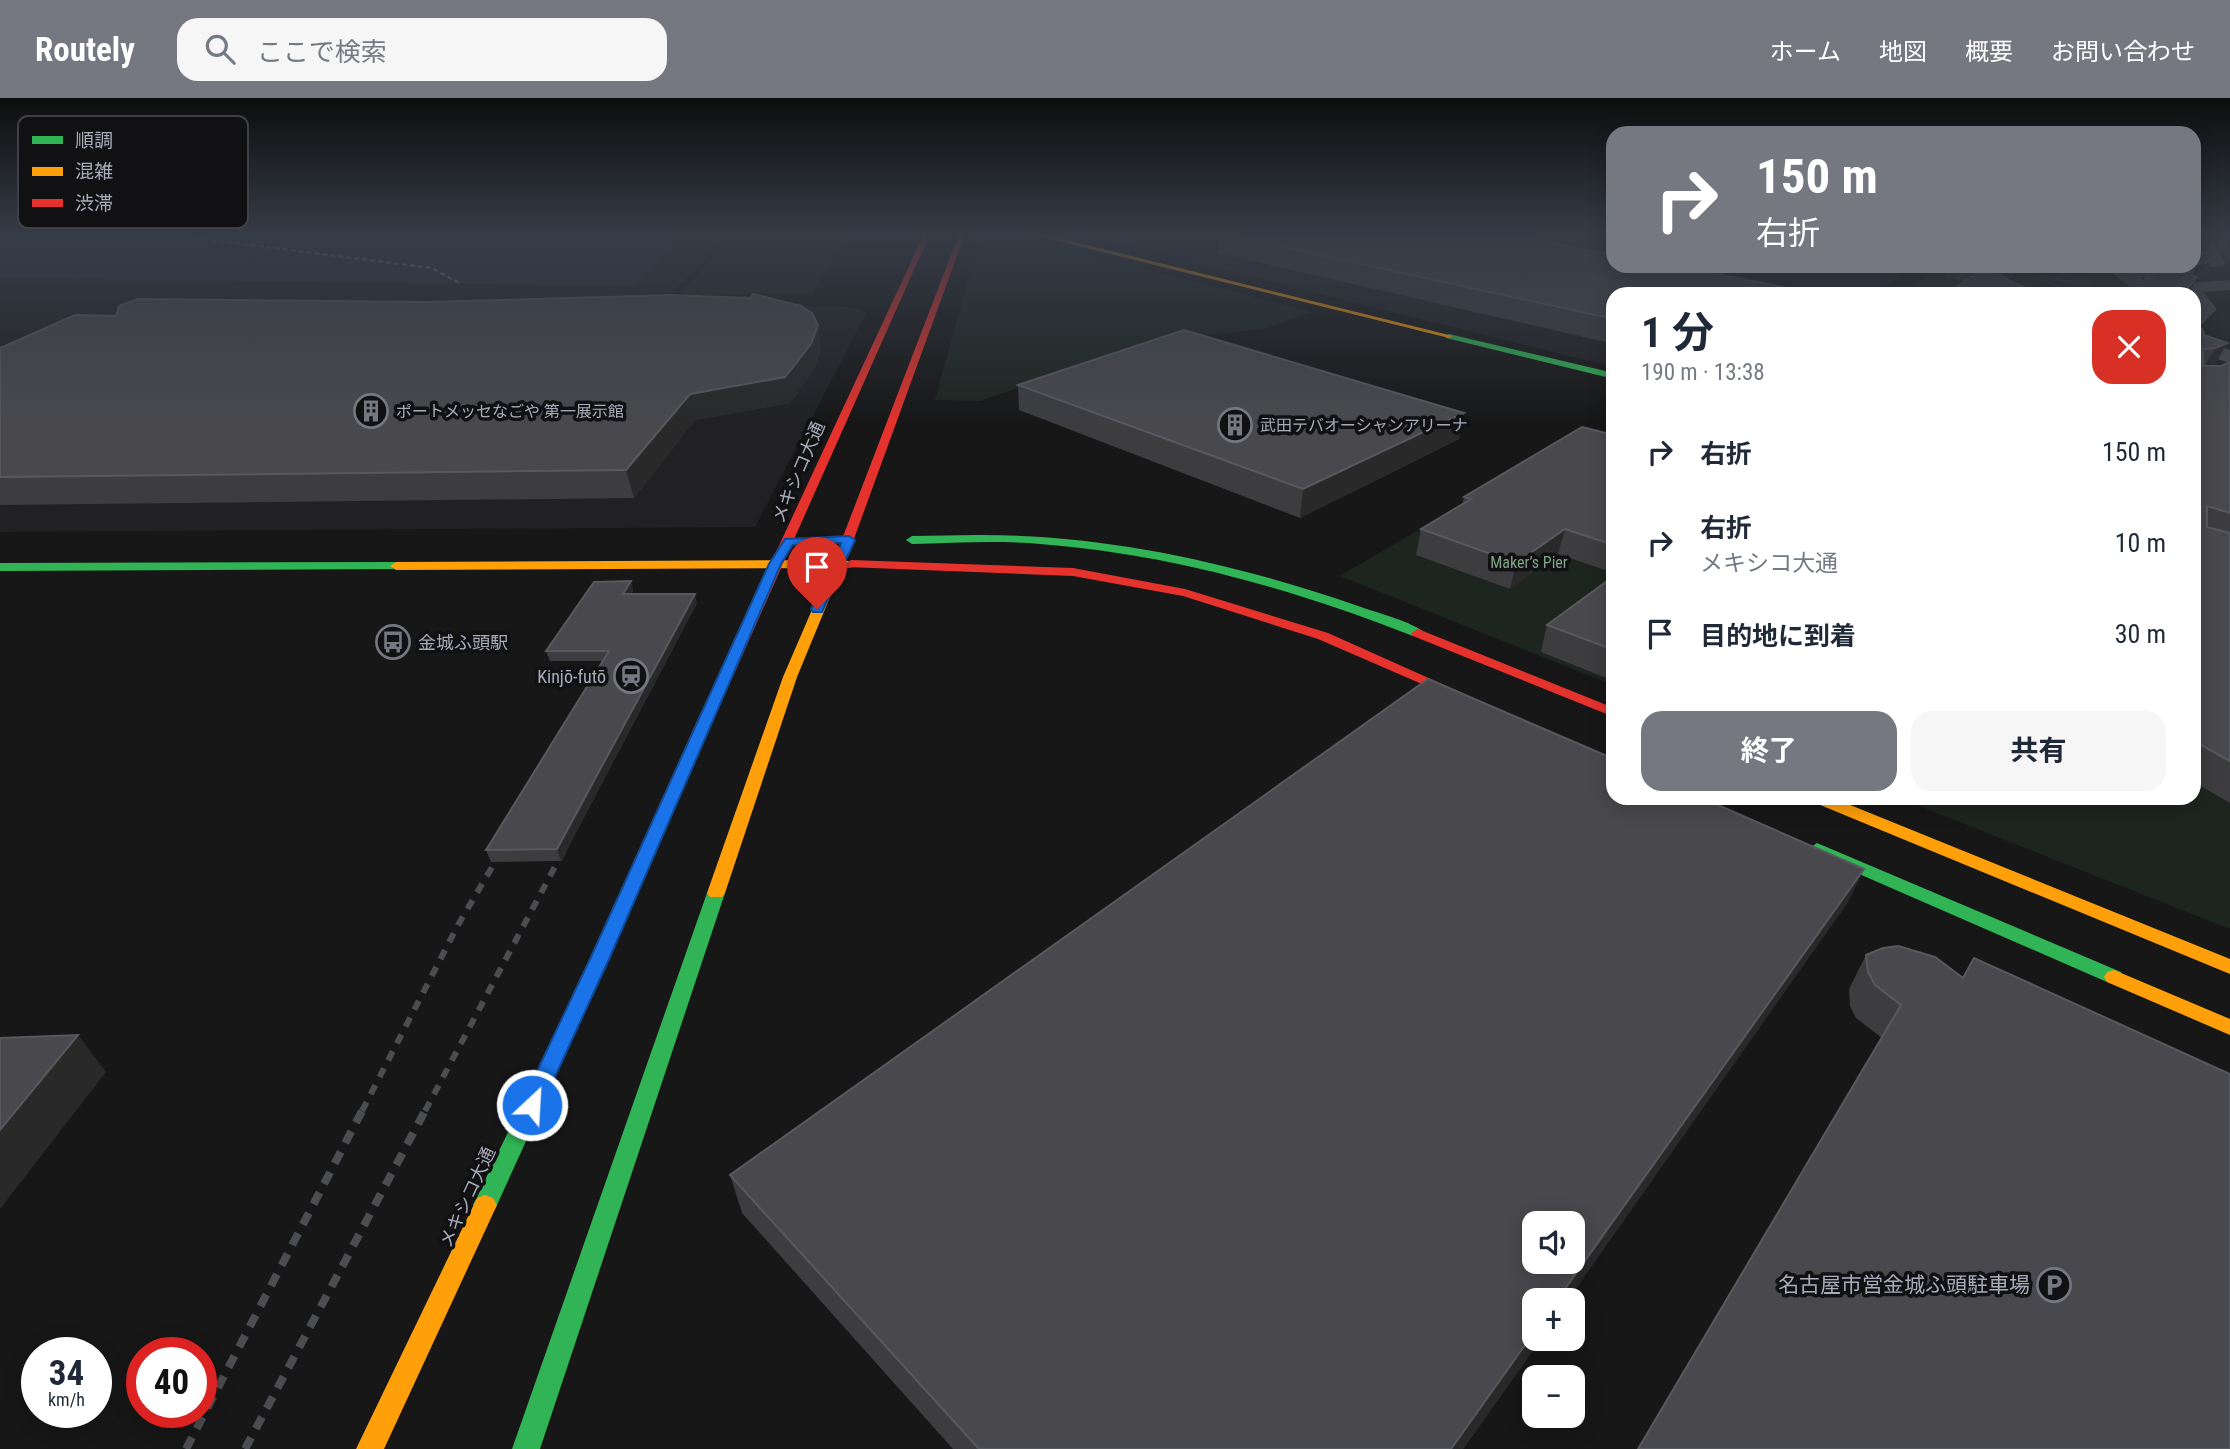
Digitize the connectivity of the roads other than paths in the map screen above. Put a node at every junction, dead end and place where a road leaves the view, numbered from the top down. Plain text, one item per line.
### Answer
1 (898, 297) edge
2 (940, 297) edge
3 (1291, 297) edge
4 (2201, 347) edge
5 (2230, 357) edge
6 (1606, 374) edge
7 (825, 540) dead end
8 (856, 540) junction
9 (890, 540) dead end
10 (795, 541) junction
11 (762, 542) dead end
12 (775, 564) junction
13 (836, 564) junction
14 (0, 567) edge
15 (1487, 707) edge
16 (1606, 710) edge
17 (1836, 805) edge
18 (1800, 842) edge
19 (2230, 967) edge
20 (2230, 1027) edge
21 (370, 1449) edge
22 (527, 1449) edge

1 - 10 street, メキシコ大通
2 - 8 street
3 - 6 street
4 - 5 street
7 - 8 street
8 - 13 street
9 - 16 street
10 - 11 street
10 - 12 street, メキシコ大通
12 - 13 street
12 - 14 street
12 - 21 street, メキシコ大通
13 - 15 street
13 - 22 street
17 - 19 street
18 - 20 street

